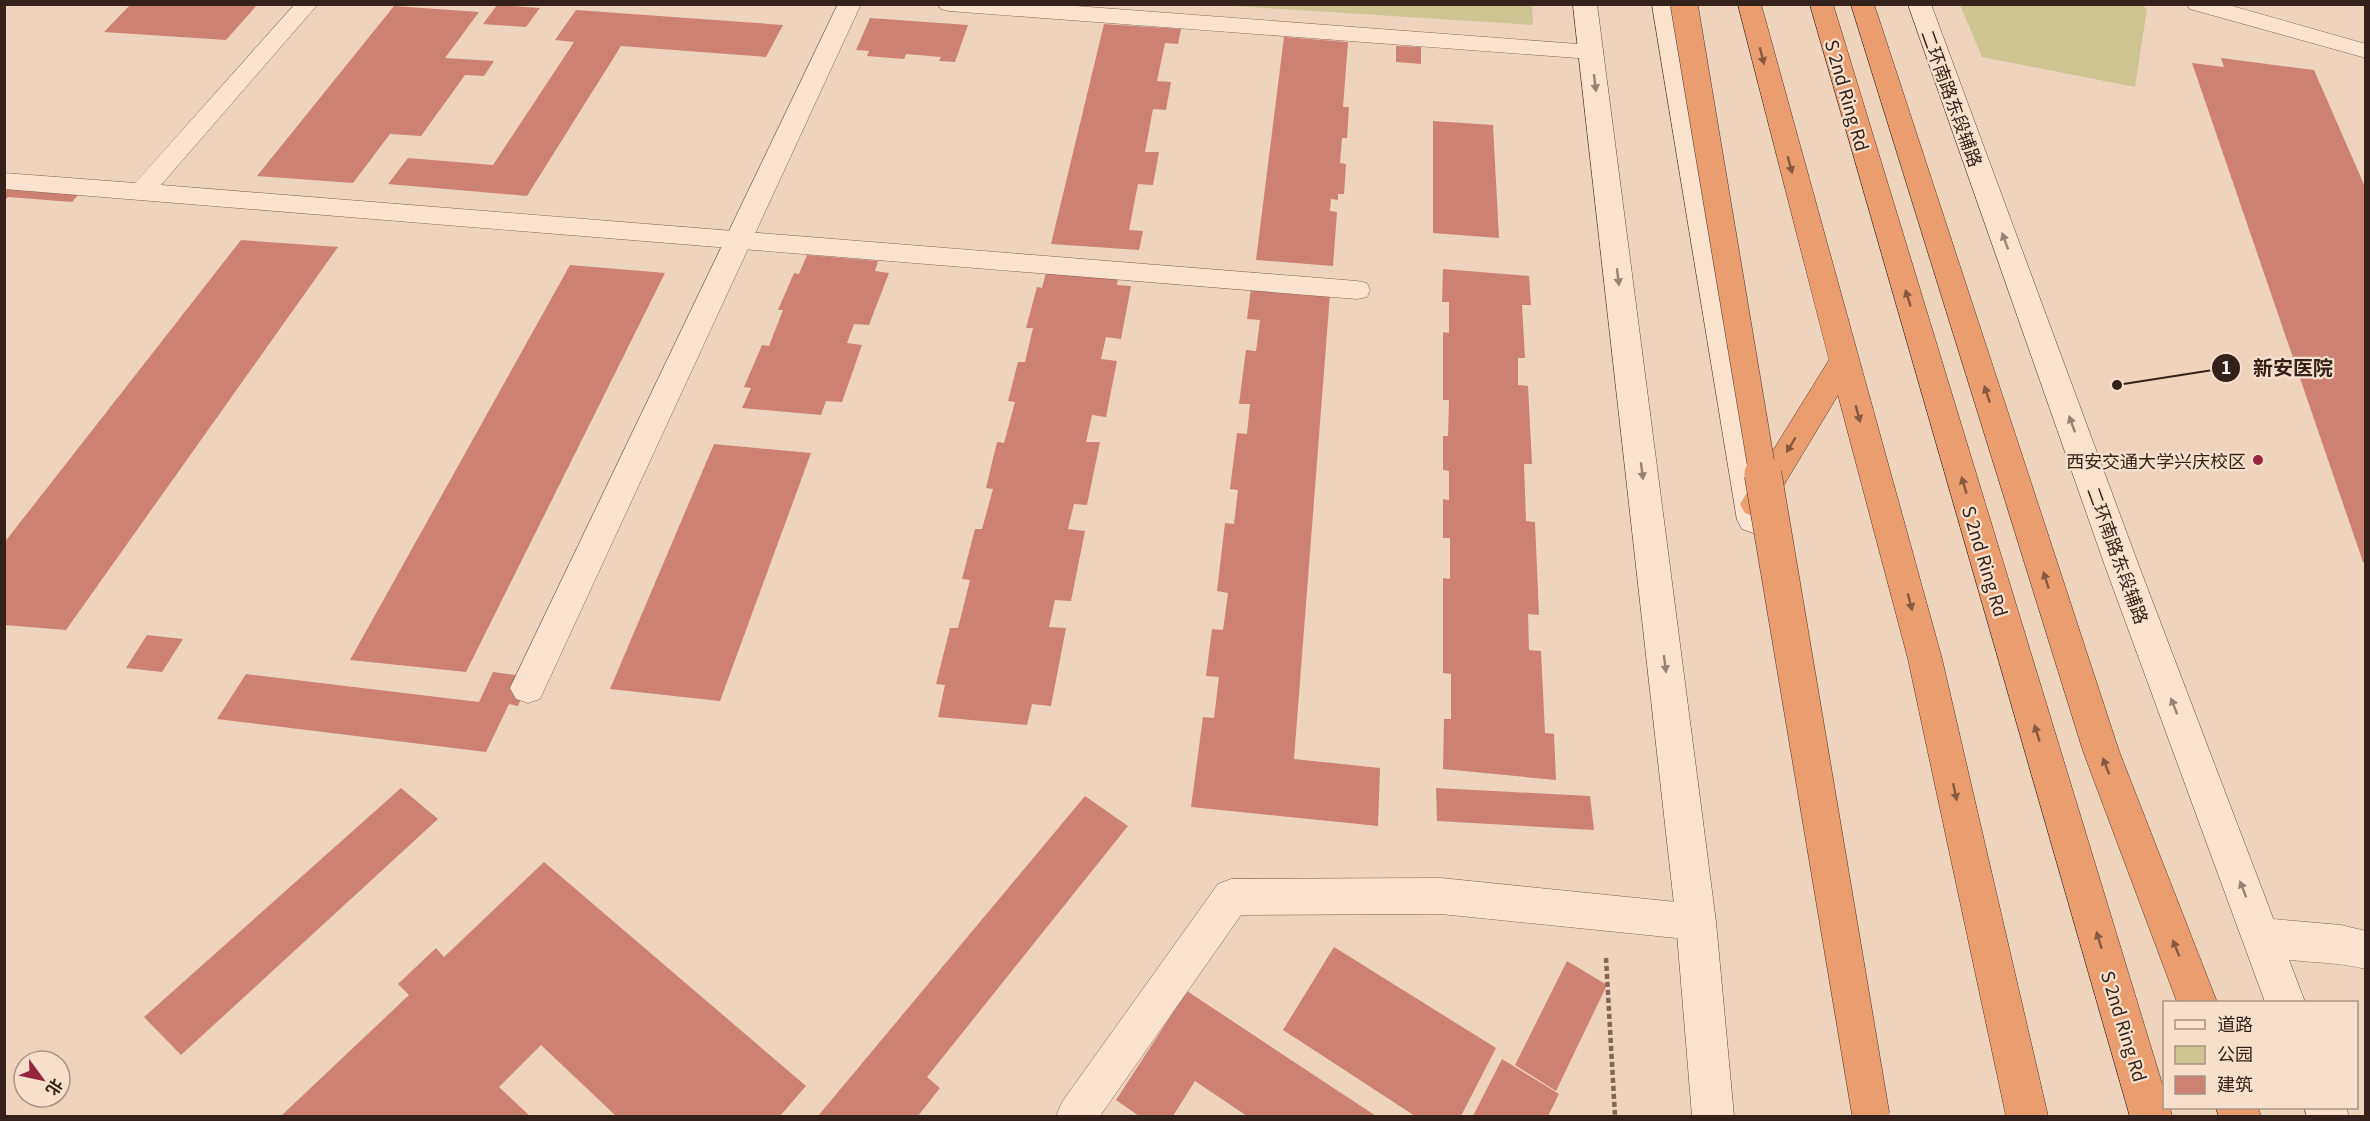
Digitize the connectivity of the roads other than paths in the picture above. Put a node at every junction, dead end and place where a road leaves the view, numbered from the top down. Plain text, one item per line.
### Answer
1 (307, 4) edge
2 (850, 4) edge
3 (949, 4) edge
4 (1585, 4) edge
5 (1664, 4) edge
6 (1684, 4) edge
7 (1749, 4) edge
8 (1821, 4) edge
9 (1862, 4) edge
10 (1919, 4) edge
11 (2198, 4) edge
12 (2366, 51) edge
13 (1591, 52) junction
14 (4, 181) edge
15 (141, 192) junction
16 (739, 240) junction
17 (1357, 290) dead end
18 (1844, 360) junction
19 (1752, 511) junction
20 (528, 687) dead end
21 (1696, 922) junction
22 (2261, 937) junction
23 (2366, 950) edge
24 (2197, 1001) edge
25 (2285, 1001) edge
26 (1076, 1116) edge
27 (1713, 1116) edge
28 (1860, 1116) edge
29 (1871, 1116) edge
30 (2027, 1116) edge
31 (2151, 1116) edge

1 - 15 lane
2 - 16 main road
3 - 13 main road
4 - 13 main road
5 - 19 main road
6 - 29 highway, bridge
7 -> 18 highway
31 -> 8 highway, S 2nd Ring Rd
24 -> 9 highway
22 -> 10 main road, 二环南路东段辅路
11 - 12 lane
13 -> 21 main road
14 - 15 lane
15 - 16 lane
16 - 17 lane
16 - 20 main road
18 -> 19 highway
18 -> 30 highway
19 - 28 main road
21 - 26 lane
21 - 27 main road
22 - 23 lane
22 - 25 main road, 二环南路东段辅路

